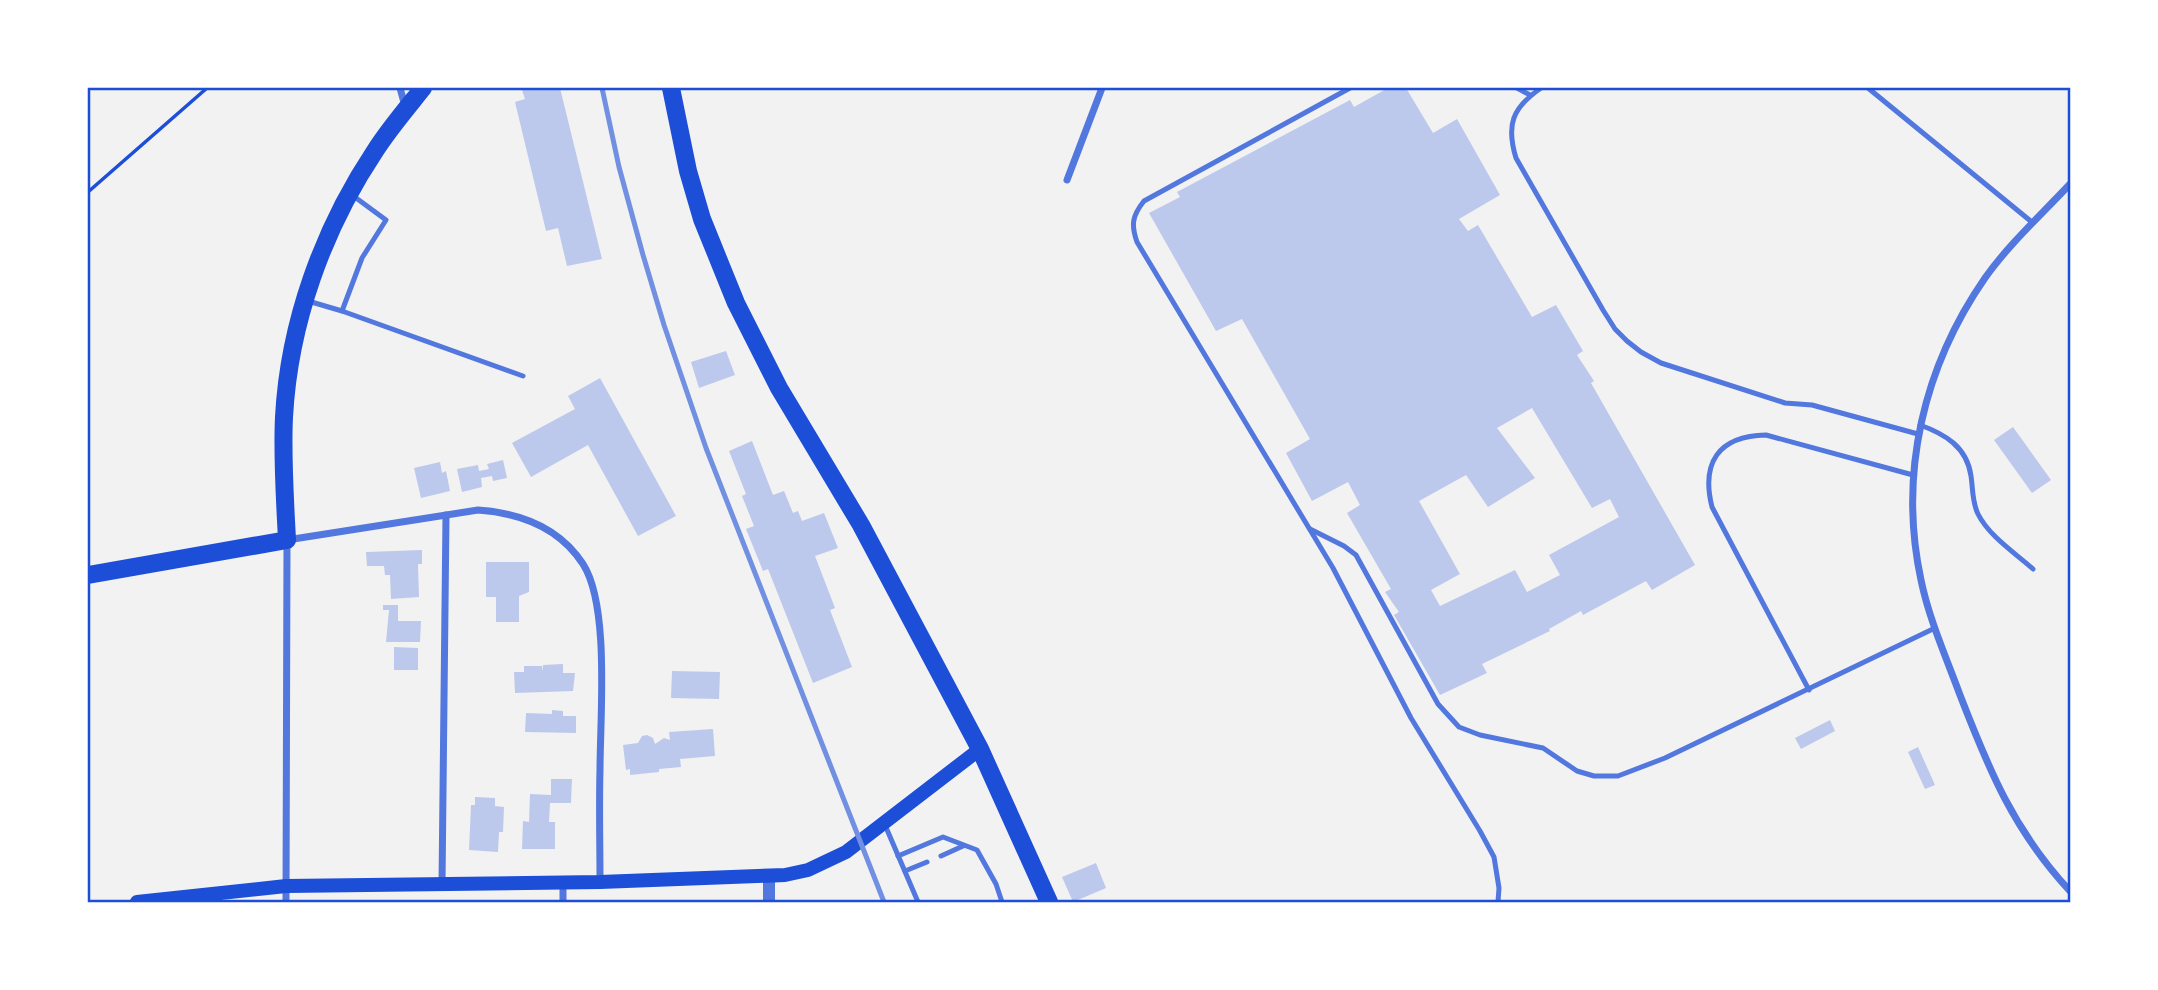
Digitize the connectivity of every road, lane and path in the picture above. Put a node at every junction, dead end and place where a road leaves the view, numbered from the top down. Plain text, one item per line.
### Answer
1 (207, 88) edge
2 (400, 88) edge
3 (423, 88) edge
4 (671, 88) edge
5 (1102, 88) edge
6 (1350, 88) edge
7 (1517, 88) edge
8 (1541, 88) edge
9 (1868, 88) edge
10 (1530, 95) junction
11 (405, 110) junction
12 (1067, 180) dead end
13 (2070, 184) edge
14 (88, 192) edge
15 (349, 193) junction
16 (2033, 223) junction
17 (305, 300) junction
18 (342, 311) junction
19 (523, 376) dead end
20 (1919, 430) junction
21 (1913, 475) junction
22 (446, 515) junction
23 (1309, 528) junction
24 (287, 540) junction
25 (2033, 569) dead end
26 (88, 575) edge
27 (1935, 628) junction
28 (1810, 690) junction
29 (980, 749) junction
30 (884, 824) junction
31 (963, 846) junction
32 (898, 856) junction
33 (941, 856) dead end
34 (927, 862) dead end
35 (905, 871) junction
36 (769, 875) junction
37 (600, 882) junction
38 (563, 883) junction
39 (442, 886) junction
40 (286, 887) junction
41 (2070, 891) edge
42 (136, 902) edge
43 (286, 902) edge
44 (563, 902) edge
45 (769, 902) edge
46 (918, 902) edge
47 (1002, 902) edge
48 (1049, 902) edge
49 (1498, 902) edge

1 - 14 path
2 - 11 street
3 - 11 main road
4 - 29 main road
5 - 12 street
6 - 23 lane
7 - 10 lane
8 - 10 lane
9 - 16 lane
10 - 20 lane
11 - 15 main road
13 - 16 street
15 - 17 main road
15 - 18 lane
16 - 20 street
17 - 18 lane
17 - 24 main road
18 - 19 lane
20 - 21 street
20 - 25 lane
21 - 27 street
21 - 28 lane
22 - 24 street
22 - 37 street
22 - 39 street
23 - 28 lane
23 - 49 lane
24 - 26 main road
24 - 40 street
27 - 28 lane
27 - 41 street
29 - 30 main road
29 - 48 main road
30 - 32 lane
30 - 36 main road
31 - 32 lane
31 - 33 lane
31 - 47 lane
32 - 35 lane
34 - 35 lane
35 - 46 lane
36 - 37 main road
36 - 45 street
37 - 38 main road
38 - 39 main road
38 - 44 street
39 - 40 main road
40 - 42 main road
40 - 43 street

